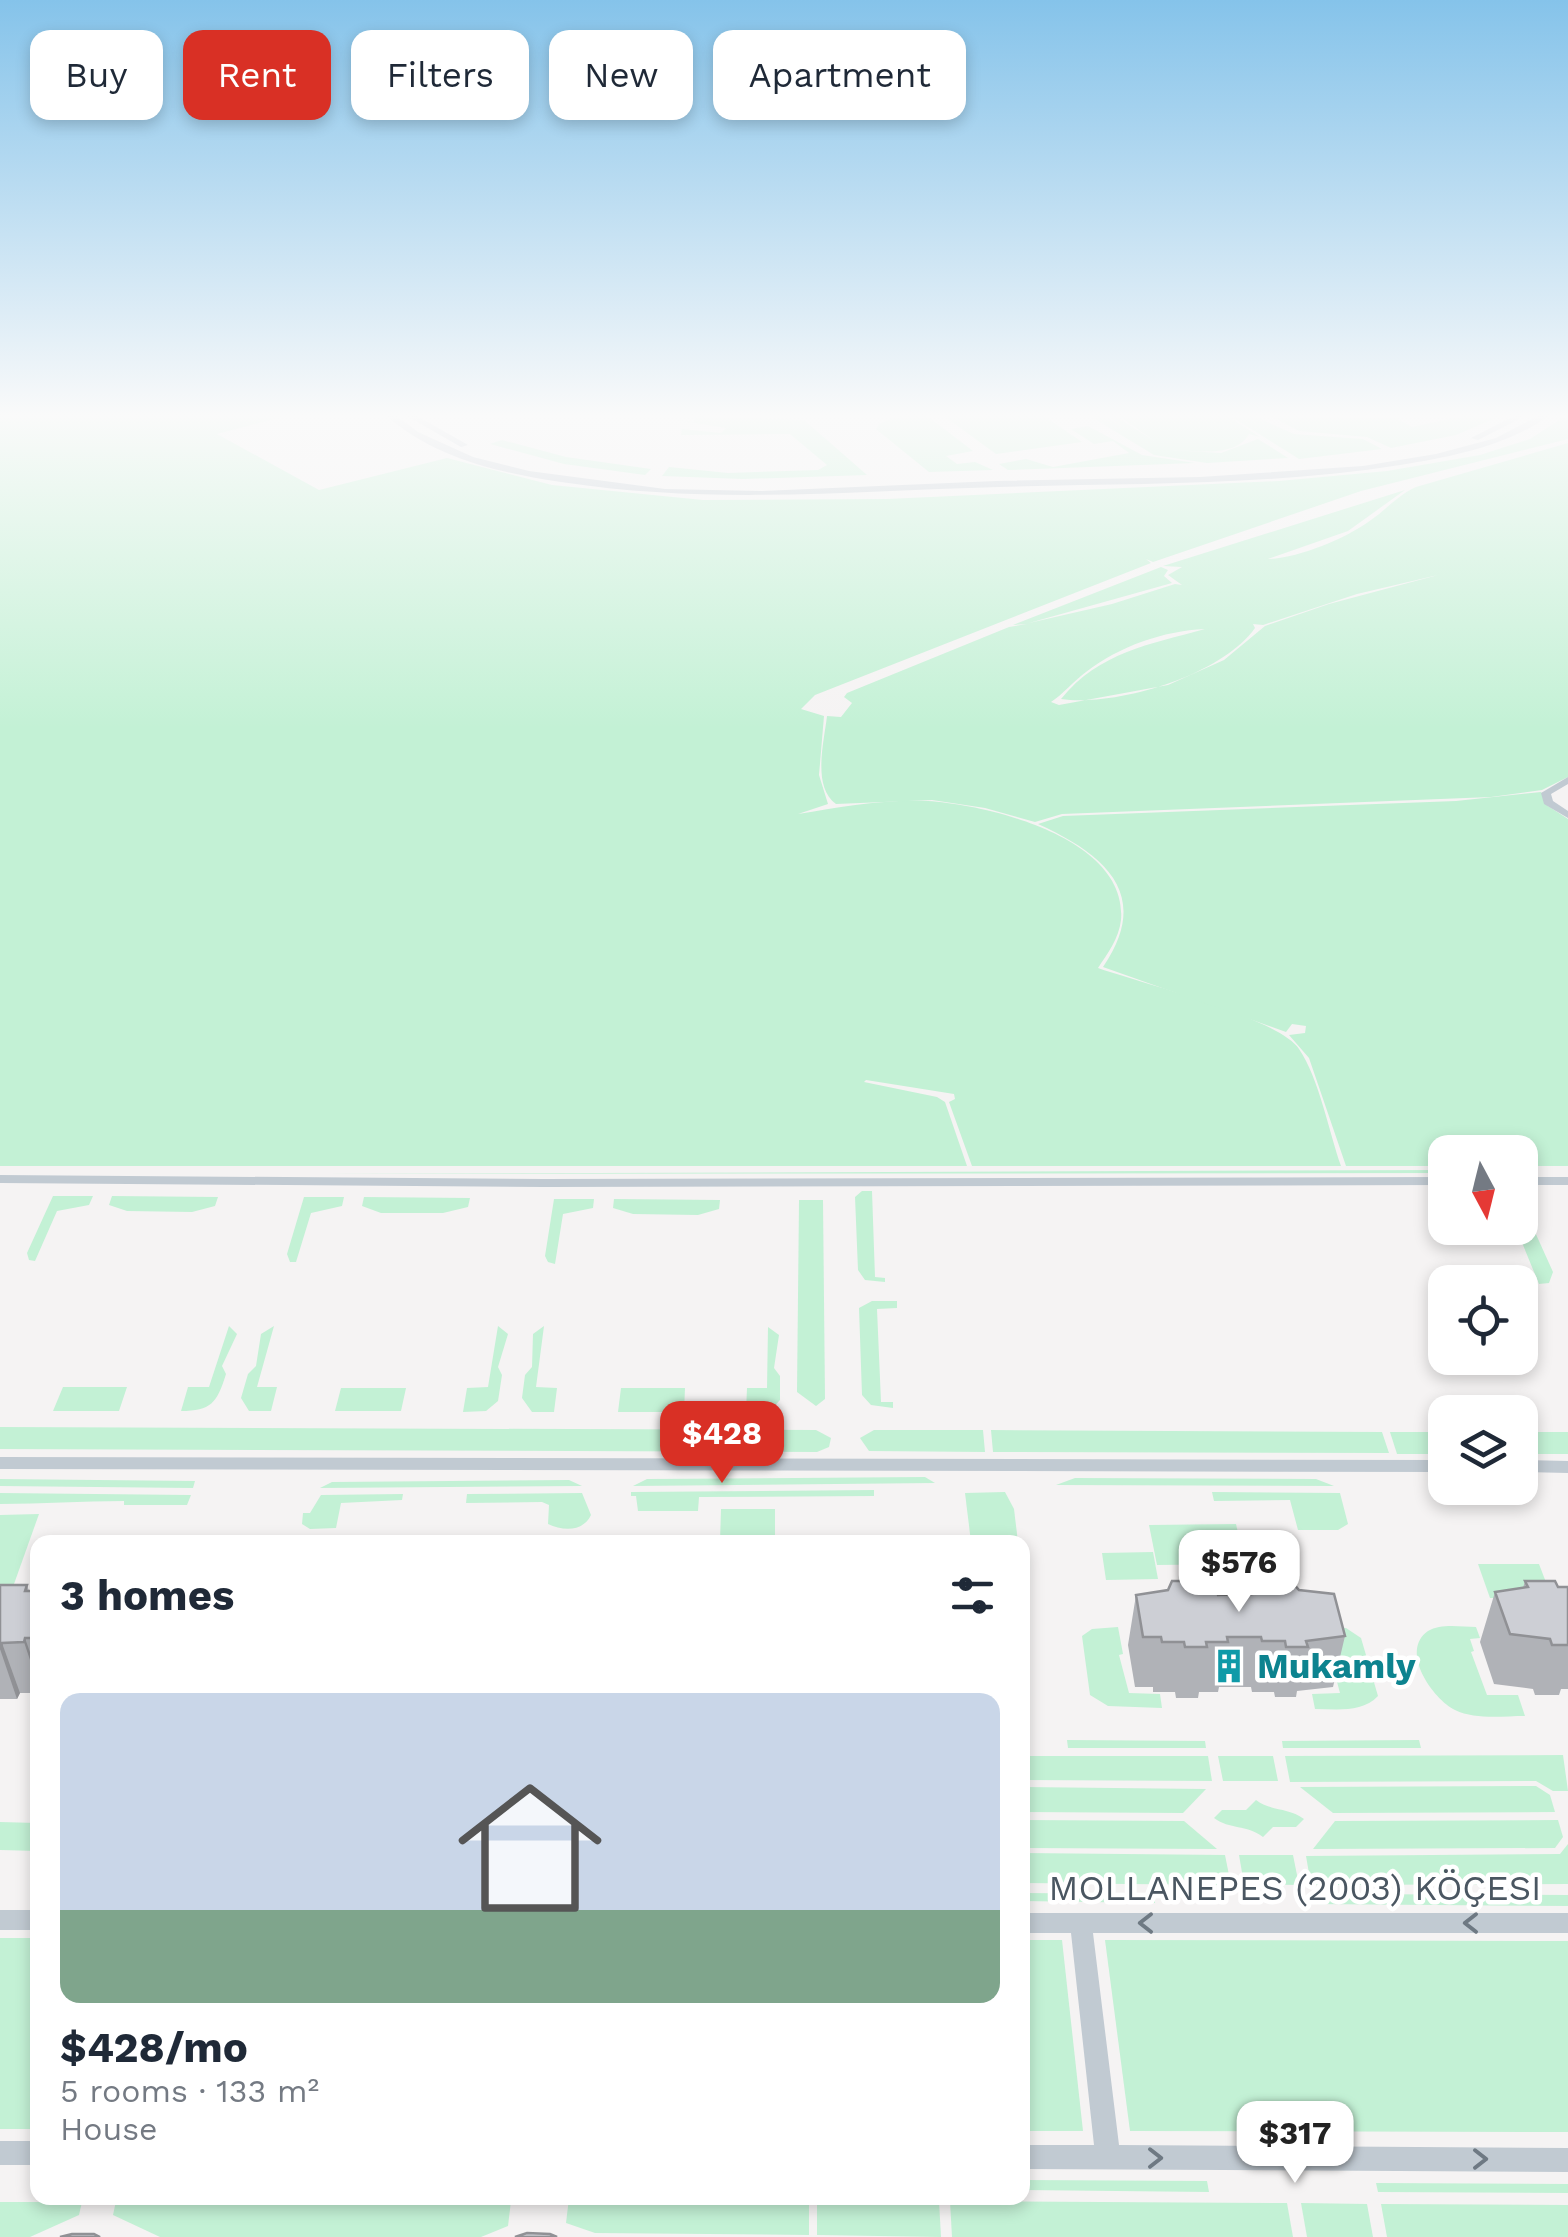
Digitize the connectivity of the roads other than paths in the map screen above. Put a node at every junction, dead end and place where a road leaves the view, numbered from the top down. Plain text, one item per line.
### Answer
1 (1568, 780) edge
2 (1568, 815) edge
3 (0, 1179) edge
4 (1428, 1181) edge
5 (1538, 1181) edge
6 (1568, 1181) edge
7 (0, 1463) edge
8 (1428, 1466) edge
9 (1538, 1466) edge
10 (1568, 1466) edge
11 (0, 1920) edge
12 (30, 1920) edge
13 (1030, 1923) edge
14 (1081, 1923) junction
15 (1568, 1923) edge
16 (0, 2153) edge
17 (30, 2153) edge
18 (1030, 2157) edge
19 (1108, 2157) junction
20 (1568, 2160) edge

1 - 2 street
3 - 4 street
5 - 6 street
7 - 8 street
9 - 10 street
11 - 12 street
13 - 14 street, MOLLANEPES (2003) KÖÇESI
15 -> 14 street, MOLLANEPES (2003) KÖÇESI
14 - 19 street
16 - 17 street
18 - 19 street
19 -> 20 street

